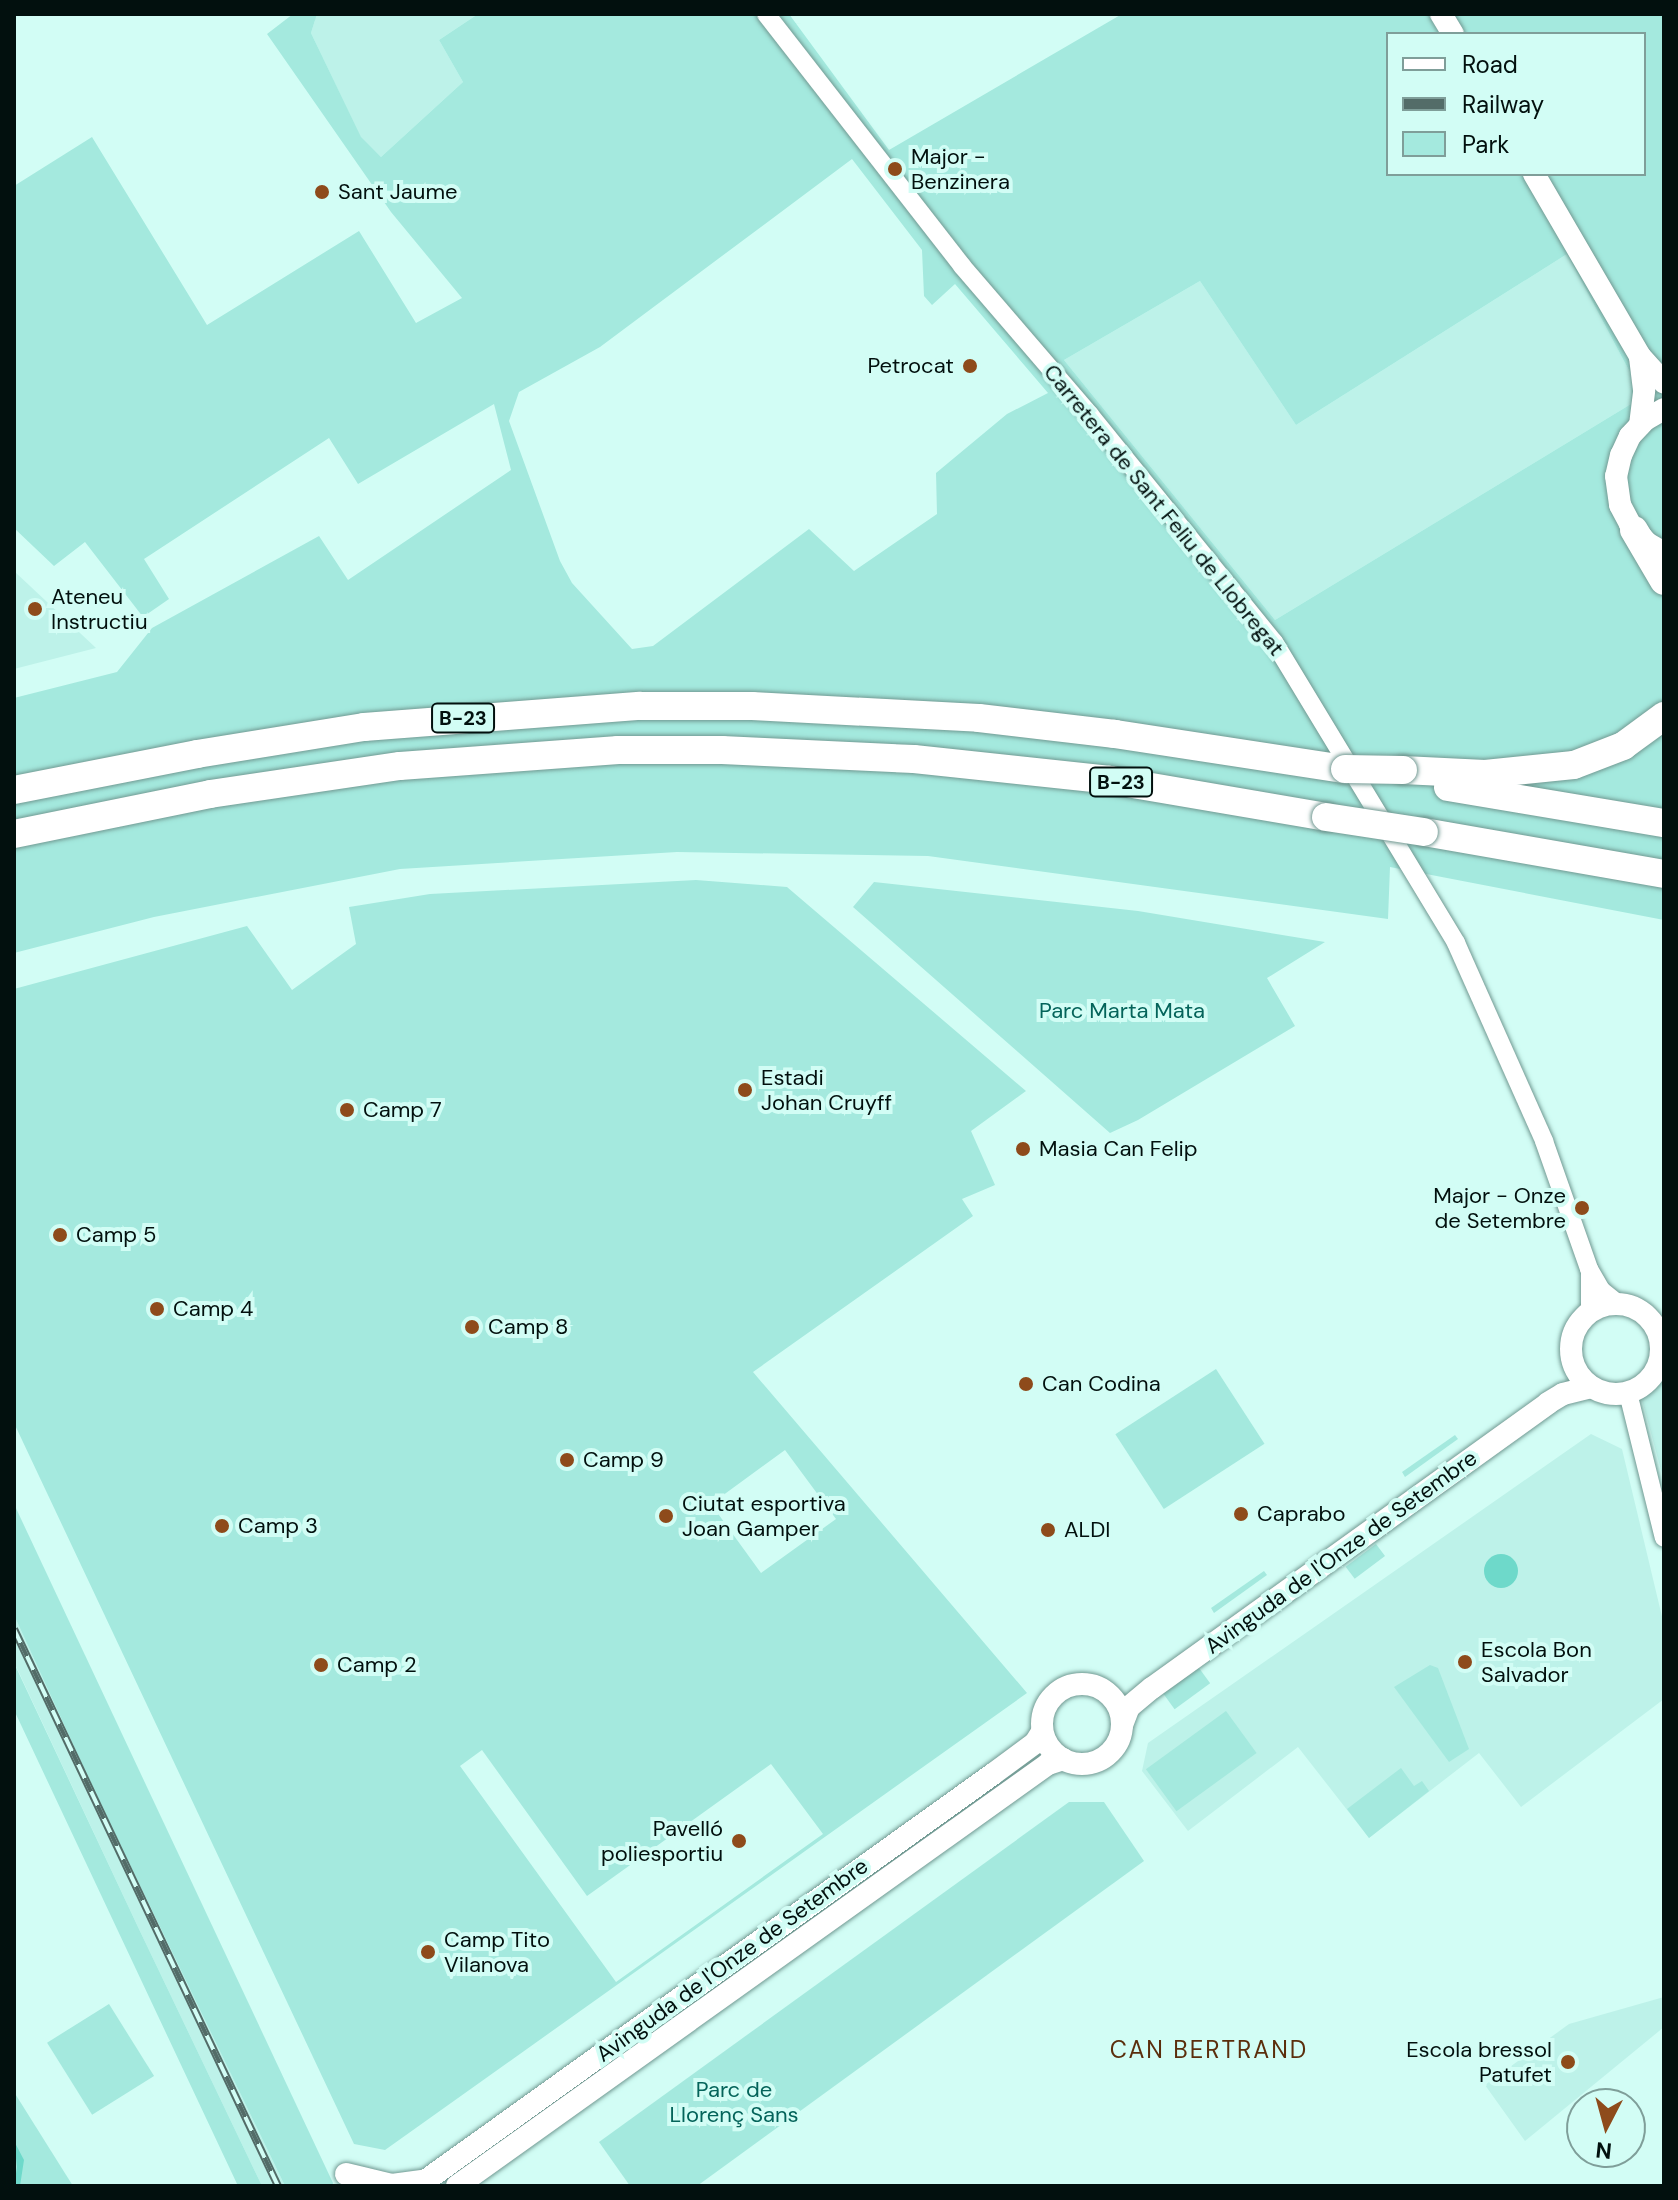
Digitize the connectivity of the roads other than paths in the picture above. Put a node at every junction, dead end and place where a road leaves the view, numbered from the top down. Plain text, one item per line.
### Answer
1 (766, 14) edge
2 (1441, 14) edge
3 (1452, 32) edge
4 (1535, 176) edge
5 (1640, 356) junction
6 (1664, 383) edge
7 (1664, 409) edge
8 (1640, 425) junction
9 (1634, 530) junction
10 (1664, 553) edge
11 (1664, 581) edge
12 (1664, 716) edge
13 (1402, 775) junction
14 (14, 790) edge
15 (1664, 823) edge
16 (14, 834) edge
17 (1664, 874) edge
18 (1589, 1269) junction
19 (1618, 1304) junction
20 (1590, 1312) junction
21 (1657, 1322) edge
22 (1662, 1359) edge
23 (1584, 1379) junction
24 (1628, 1393) junction
25 (1664, 1538) edge
26 (1125, 1702) junction
27 (1042, 1732) junction
28 (1063, 1759) junction
29 (346, 2174) dead end
30 (422, 2183) edge
31 (457, 2186) edge

1 - 18 street, Carretera de Sant Feliu de Llobregat
2 - 3 main road
4 - 5 main road
5 - 6 main road
5 - 8 main road
7 - 8 main road
8 - 9 main road
9 - 10 main road
9 - 11 highway
12 - 13 highway
13 - 14 highway, B-23, bridge
13 - 15 highway, B-23
16 - 17 highway, B-23, bridge
18 - 19 street, Carretera de Sant Feliu de Llobregat
18 - 20 street, Carretera de Sant Feliu de Llobregat
19 - 20 main road
19 - 21 main road
20 - 23 main road
21 - 22 main road
22 - 24 main road
23 - 24 main road
23 - 26 main road, Avinguda de l'Onze de Setembre
24 - 25 street
26 - 27 main road
26 - 28 main road
27 - 28 main road
27 - 30 main road, Avinguda de l'Onze de Setembre
28 - 31 main road, Avinguda de l'Onze de Setembre
29 - 30 main road

